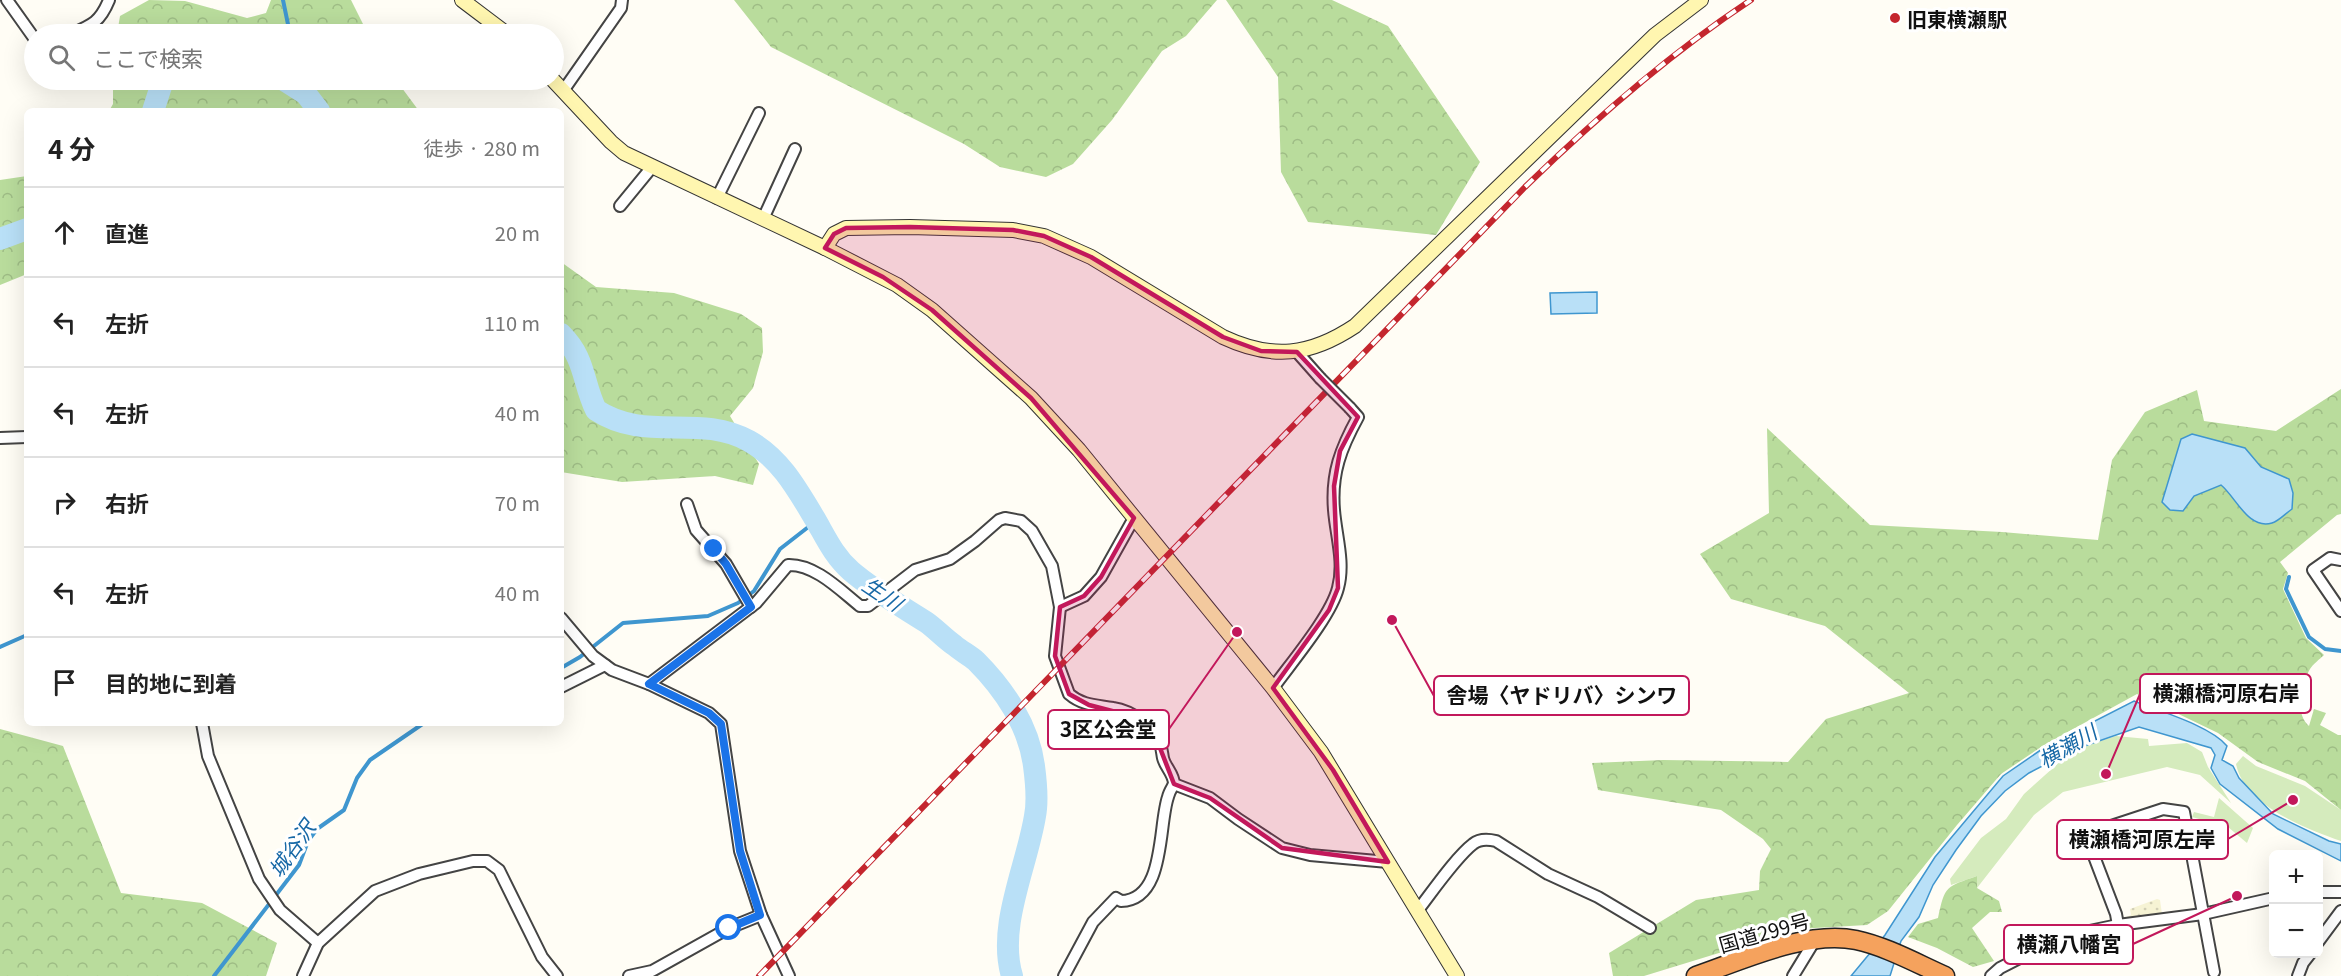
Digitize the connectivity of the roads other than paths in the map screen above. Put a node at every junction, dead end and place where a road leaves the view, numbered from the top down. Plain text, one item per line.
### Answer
1 (7, 0) edge
2 (109, 0) edge
3 (462, 0) edge
4 (622, 0) edge
5 (1701, 0) edge
6 (24, 24) edge
7 (92, 24) edge
8 (494, 24) edge
9 (564, 90) edge
10 (563, 91) edge
11 (759, 113) dead end
12 (795, 149) dead end
13 (652, 167) junction
14 (717, 198) junction
15 (620, 206) dead end
16 (763, 219) junction
17 (825, 248) junction
18 (1297, 352) junction
19 (24, 437) edge
20 (0, 438) edge
21 (687, 504) dead end
22 (1134, 518) junction
23 (2341, 560) edge
24 (750, 606) junction
25 (1060, 607) junction
26 (2341, 611) edge
27 (564, 621) edge
28 (604, 665) junction
29 (649, 684) junction
30 (564, 685) edge
31 (1273, 688) junction
32 (203, 726) edge
33 (1174, 784) junction
34 (1388, 862) junction
35 (2323, 892) edge
36 (2341, 892) edge
37 (2269, 899) edge
38 (1418, 910) junction
39 (2341, 911) edge
40 (2203, 914) junction
41 (760, 915) junction
42 (2118, 925) junction
43 (1650, 928) dead end
44 (2323, 936) edge
45 (1815, 940) junction
46 (316, 942) junction
47 (2307, 958) edge
48 (2214, 972) dead end
49 (303, 976) edge
50 (557, 976) edge
51 (629, 976) edge
52 (789, 976) edge
53 (1064, 976) edge
54 (1457, 976) edge
55 (1696, 976) edge
56 (1792, 976) edge
57 (1946, 976) edge
58 (1991, 976) edge
59 (2298, 976) edge

1 - 6 street
2 - 7 street
3 - 8 street
4 - 9 street
5 - 18 street
10 - 13 street
11 - 14 street
12 - 16 street
13 - 14 street
13 - 15 street
14 - 16 street
16 - 17 street
17 - 18 street
17 - 22 street
18 - 31 street, bridge
19 - 20 street
21 - 24 street
22 - 25 street
22 - 31 street
23 - 26 street
24 - 25 street
24 - 29 street
25 - 33 street
27 - 28 street
28 - 29 street
28 - 30 street
29 - 41 street
31 - 34 street
32 - 46 street
33 - 34 street
33 - 53 street
34 - 38 street
35 - 36 street
37 - 40 street
38 - 43 street
38 - 54 street
39 - 44 street
40 - 42 street
40 - 42 street
40 - 48 street
41 - 51 street
41 - 52 street
42 - 58 street
45 - 55 highway, 国道299号
45 - 56 street
45 - 57 highway, 国道299号
46 - 49 street
46 - 50 street
47 - 59 street

